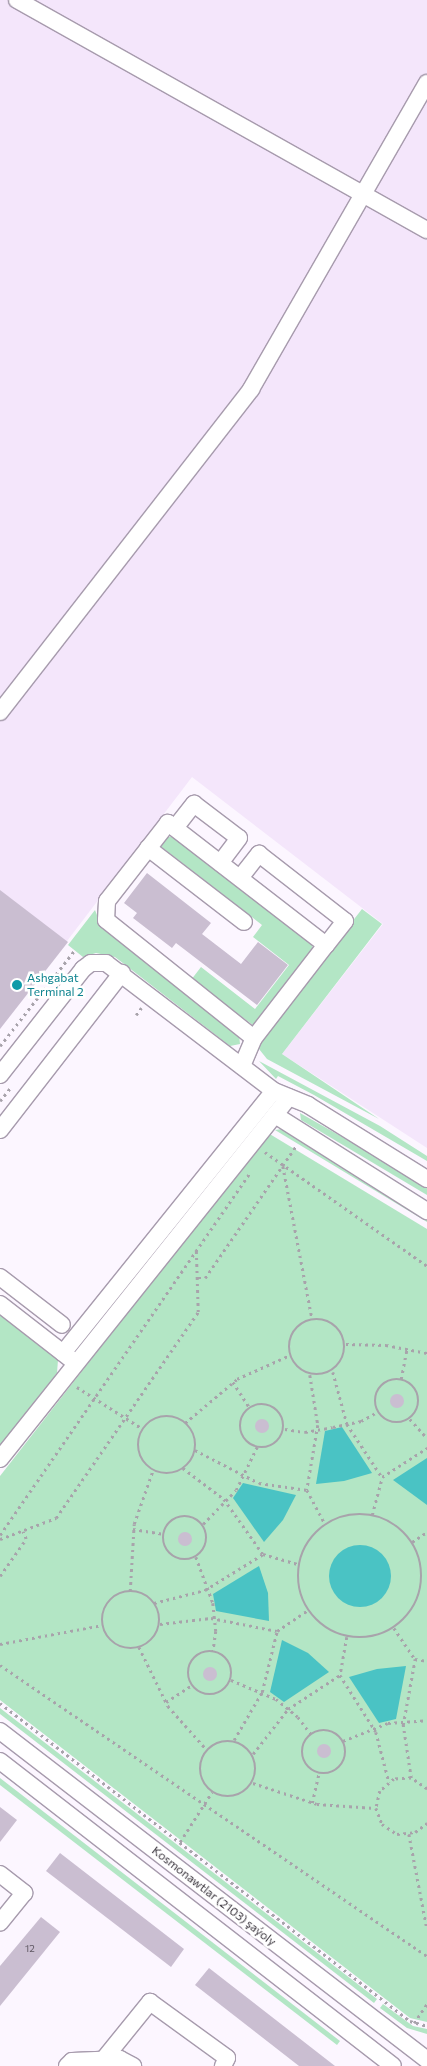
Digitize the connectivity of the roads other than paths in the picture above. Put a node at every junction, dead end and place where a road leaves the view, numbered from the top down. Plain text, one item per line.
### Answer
1 (17, 0) edge
2 (427, 83) edge
3 (364, 194) junction
4 (427, 230) edge
5 (0, 712) edge
6 (175, 828) junction
7 (148, 848) junction
8 (220, 863) junction
9 (240, 878) junction
10 (244, 922) dead end
11 (326, 945) junction
12 (122, 973) junction
13 (254, 1038) junction
14 (242, 1066) junction
15 (0, 1075) edge
16 (281, 1094) junction
17 (276, 1115) junction
18 (0, 1130) edge
19 (427, 1178) edge
20 (427, 1211) edge
21 (0, 1277) edge
22 (0, 1304) edge
23 (62, 1325) dead end
24 (70, 1358) junction
25 (0, 1459) edge
26 (0, 1731) edge
27 (0, 1761) edge
28 (0, 1874) edge
29 (0, 1923) edge
30 (103, 2060) junction
31 (427, 2060) edge
32 (67, 2066) edge
33 (133, 2066) edge
34 (223, 2066) edge
35 (393, 2066) edge

1 - 3 street
2 - 3 street
3 - 4 street
3 - 5 street
6 - 7 street
6 - 8 street
6 - 8 street
7 - 10 street
7 - 13 street
8 - 9 street
9 - 11 street
9 - 11 street
11 - 13 street
12 - 14 street
12 - 15 street
12 - 18 street
13 - 14 street
14 - 16 street
16 - 17 street
16 - 19 street
16 - 24 street
17 - 20 street
17 - 24 street
21 - 23 street
22 - 24 street
24 - 25 street
26 - 31 street, Kosmonawtlar (2103) şaýoly
27 - 35 street, Kosmonawtlar (2103) şaýoly
28 - 29 street
30 - 32 street
30 - 33 street
30 - 34 street

